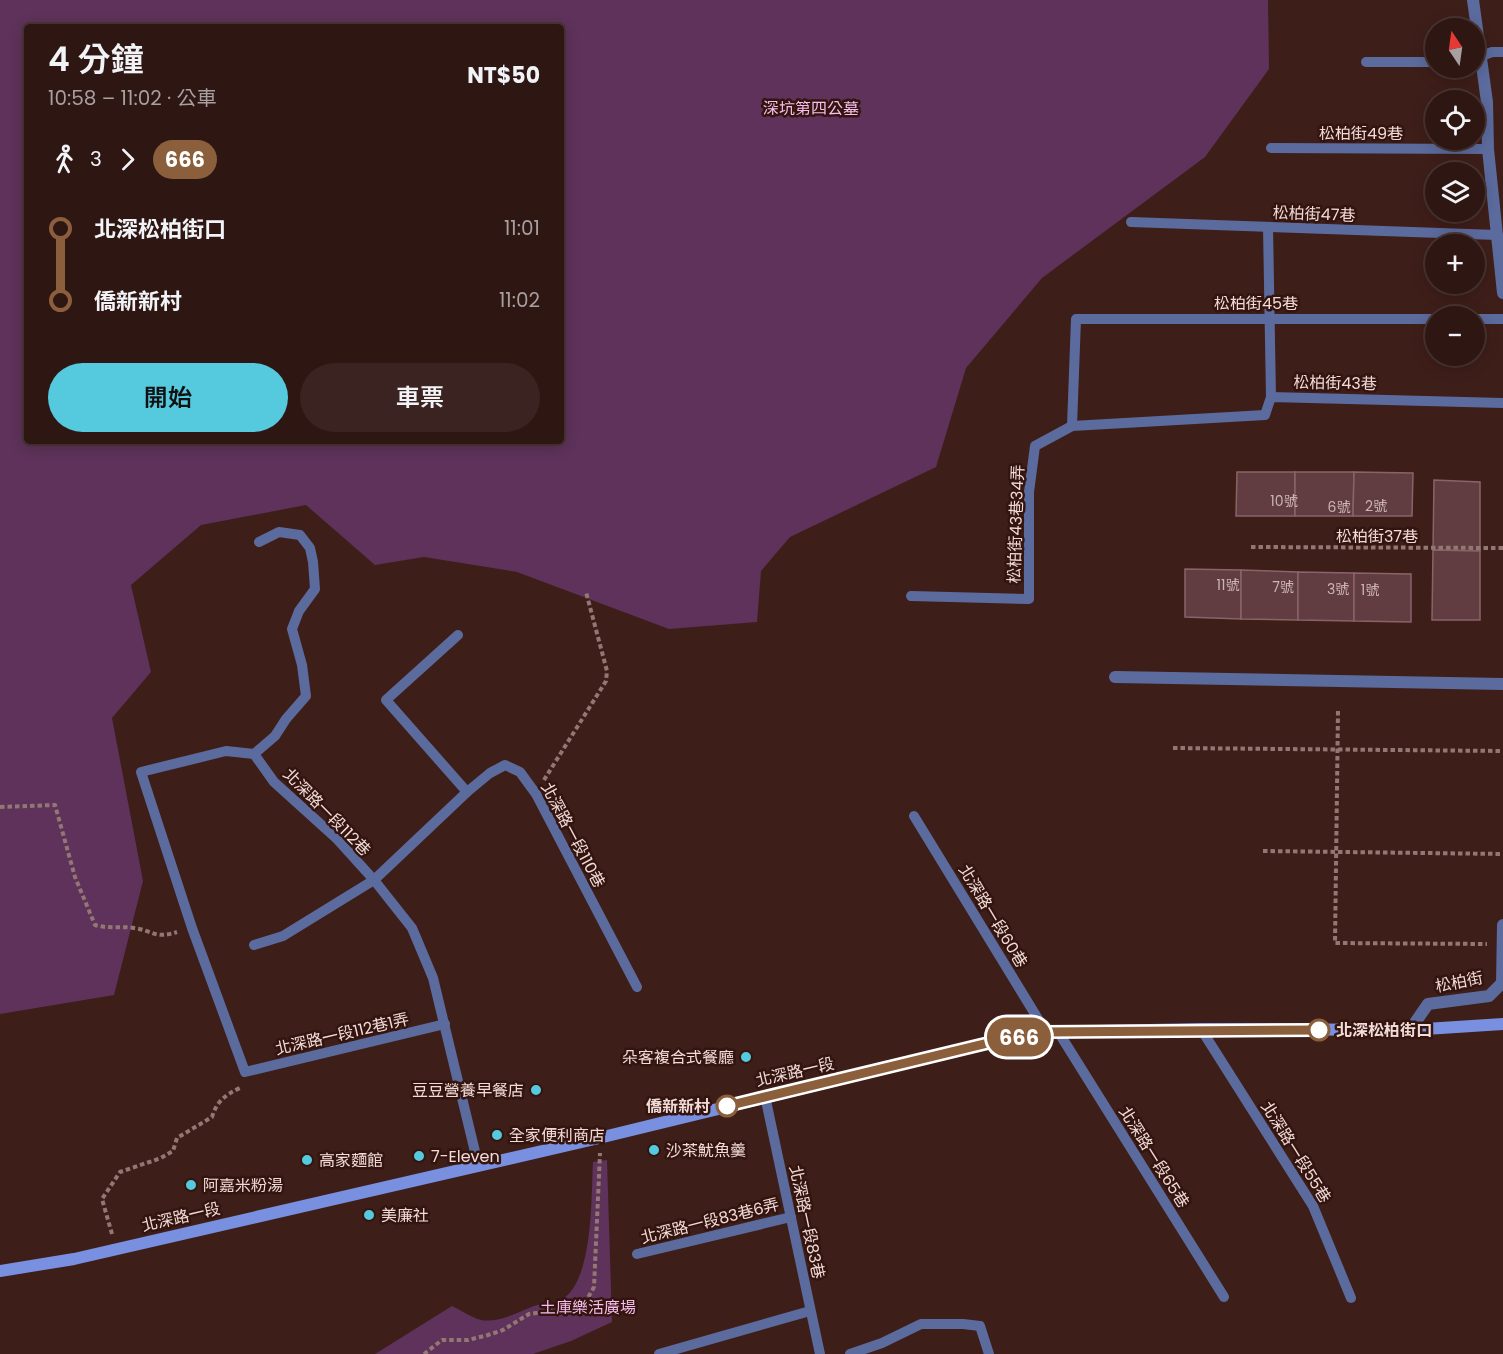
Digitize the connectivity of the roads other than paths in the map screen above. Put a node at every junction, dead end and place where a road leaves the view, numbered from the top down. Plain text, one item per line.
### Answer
1 (1473, 0) edge
2 (1475, 18) edge
3 (1503, 52) edge
4 (1485, 55) edge
5 (1366, 62) dead end
6 (1425, 62) edge
7 (1482, 78) edge
8 (1271, 148) dead end
9 (1488, 148) junction
10 (1131, 222) dead end
11 (1268, 227) junction
12 (1497, 235) junction
13 (1503, 293) edge
14 (1270, 318) junction
15 (1425, 319) edge
16 (1485, 319) edge
17 (1503, 319) edge
18 (1271, 397) junction
19 (1503, 402) edge
20 (1072, 426) junction
21 (259, 543) dead end
22 (911, 596) dead end
23 (458, 635) dead end
24 (1115, 676) dead end
25 (1503, 684) edge
26 (254, 754) junction
27 (467, 792) junction
28 (914, 816) dead end
29 (374, 880) junction
30 (1503, 925) edge
31 (1503, 944) edge
32 (254, 945) dead end
33 (637, 987) dead end
34 (445, 1024) junction
35 (1503, 1024) edge
36 (1201, 1029) junction
37 (1410, 1030) junction
38 (1046, 1032) junction
39 (1059, 1033) junction
40 (765, 1096) junction
41 (478, 1164) junction
42 (791, 1217) junction
43 (637, 1254) dead end
44 (0, 1271) edge
45 (1224, 1297) dead end
46 (1351, 1298) dead end
47 (810, 1311) junction
48 (659, 1354) edge
49 (820, 1354) edge
50 (850, 1354) edge
51 (989, 1354) edge

1 - 2 street
3 - 4 lane
5 - 6 lane
7 - 9 street
8 - 9 lane, 松柏街49巷
9 - 12 street
10 - 11 lane, 松柏街47巷
11 - 12 lane, 松柏街47巷
11 - 14 lane
12 - 13 street
14 - 15 lane, 松柏街45巷
14 - 18 lane
14 - 20 lane, 松柏街45巷
16 - 17 lane
18 - 19 lane, 松柏街43巷
18 - 20 lane, 松柏街43巷
20 - 22 lane, 松柏街43巷34弄
21 - 26 lane
23 - 27 lane
24 - 25 street
26 - 29 lane, 北深路一段112巷
26 - 34 lane, 北深路一段112巷1弄
27 - 29 lane, 北深路一段110巷
27 - 33 lane, 北深路一段110巷
28 - 38 lane, 北深路一段60巷
29 - 32 lane, 北深路一段110巷
29 - 34 lane, 北深路一段112巷
30 - 31 street, 松柏街
31 - 37 street, 松柏街
34 - 41 lane, 北深路一段112巷
35 - 37 main road, 北深路一段
36 - 37 main road, 北深路一段
36 - 39 main road, 北深路一段
36 - 46 lane, 北深路一段55巷
38 - 39 main road, 北深路一段
38 - 40 main road, 北深路一段
39 - 45 lane, 北深路一段65巷
40 - 41 main road, 北深路一段
40 - 42 lane, 北深路一段83巷
41 - 44 main road, 北深路一段
42 - 43 lane, 北深路一段83巷6弄
42 - 47 lane, 北深路一段83巷
47 - 48 lane
47 - 49 lane, 北深路一段83巷
50 - 51 lane

